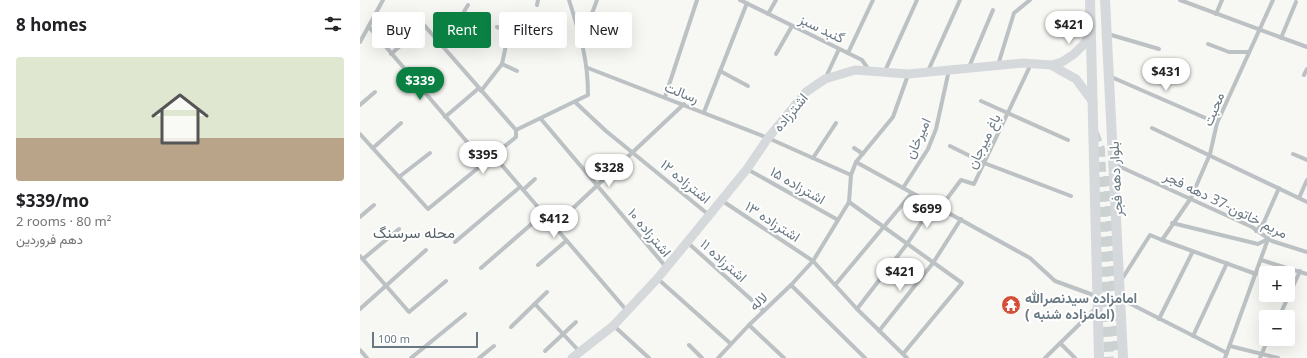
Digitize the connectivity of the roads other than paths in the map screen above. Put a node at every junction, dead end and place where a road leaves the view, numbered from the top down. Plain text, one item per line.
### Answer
1 (383, 0) edge
2 (569, 0) edge
3 (597, 0) edge
4 (698, 0) edge
5 (740, 0) edge
6 (776, 0) edge
7 (873, 0) edge
8 (917, 0) edge
9 (960, 0) edge
10 (1030, 0) edge
11 (1090, 0) edge
12 (1105, 0) edge
13 (1180, 0) edge
14 (1222, 0) edge
15 (1273, 0) edge
16 (1296, 2) dead end
17 (747, 3) junction
18 (468, 5) dead end
19 (993, 10) dead end
20 (464, 12) edge
21 (592, 12) edge
22 (768, 14) junction
23 (1216, 14) junction
24 (575, 19) edge
25 (792, 26) junction
26 (369, 27) junction
27 (497, 28) dead end
28 (1258, 30) junction
29 (1091, 33) junction
30 (1107, 33) junction
31 (433, 35) edge
32 (1281, 38) junction
33 (360, 42) edge
34 (1208, 44) dead end
35 (1307, 47) edge
36 (444, 48) edge
37 (584, 48) edge
38 (838, 49) junction
39 (1159, 50) dead end
40 (1249, 52) junction
41 (848, 53) junction
42 (391, 54) junction
43 (776, 54) dead end
44 (1032, 63) junction
45 (502, 64) junction
46 (998, 65) junction
47 (1051, 65) junction
48 (969, 67) junction
49 (588, 68) junction
50 (1307, 69) edge
51 (869, 70) junction
52 (949, 70) junction
53 (517, 71) dead end
54 (720, 71) junction
55 (885, 71) junction
56 (908, 74) junction
57 (927, 74) junction
58 (1304, 75) dead end
59 (1109, 76) junction
60 (825, 79) junction
61 (748, 86) dead end
62 (480, 90) junction
63 (375, 92) dead end
64 (665, 97) junction
65 (981, 101) dead end
66 (574, 102) junction
67 (1093, 102) junction
68 (684, 104) junction
69 (360, 105) edge
70 (704, 112) junction
71 (1008, 113) junction
72 (445, 117) junction
73 (541, 119) junction
74 (836, 122) dead end
75 (401, 123) dead end
76 (1217, 123) junction
77 (1152, 128) dead end
78 (516, 130) junction
79 (360, 134) edge
80 (768, 138) junction
81 (1068, 140) dead end
82 (950, 146) dead end
83 (373, 148) junction
84 (854, 148) dead end
85 (634, 152) junction
86 (430, 153) dead end
87 (863, 154) junction
88 (1210, 154) junction
89 (1293, 154) dead end
90 (494, 156) junction
91 (813, 158) junction
92 (1307, 160) edge
93 (856, 162) junction
94 (485, 163) junction
95 (984, 163) junction
96 (1114, 164) junction
97 (747, 169) junction
98 (851, 175) junction
99 (399, 177) junction
100 (535, 179) dead end
101 (1307, 180) edge
102 (597, 186) junction
103 (521, 188) junction
104 (903, 188) junction
105 (1279, 188) junction
106 (912, 193) junction
107 (1071, 196) dead end
108 (1191, 198) junction
109 (1299, 198) junction
110 (721, 200) junction
111 (849, 202) junction
112 (1307, 202) edge
113 (374, 205) dead end
114 (933, 205) junction
115 (940, 208) junction
116 (543, 214) junction
117 (709, 215) junction
118 (360, 217) edge
119 (961, 219) junction
120 (838, 220) junction
121 (1172, 223) junction
122 (554, 226) junction
123 (884, 227) junction
124 (399, 229) dead end
125 (1256, 231) junction
126 (1268, 238) junction
127 (1162, 240) junction
128 (566, 241) junction
129 (455, 242) dead end
130 (687, 242) junction
131 (907, 244) junction
132 (426, 250) dead end
133 (1193, 251) junction
134 (1307, 252) edge
135 (361, 257) edge
136 (813, 260) junction
137 (1261, 260) junction
138 (933, 263) junction
139 (1226, 263) junction
140 (538, 265) dead end
141 (666, 267) junction
142 (481, 268) dead end
143 (1300, 271) junction
144 (1256, 274) junction
145 (1307, 274) edge
146 (658, 279) junction
147 (446, 281) dead end
148 (1120, 282) junction
149 (386, 285) junction
150 (792, 285) junction
151 (835, 285) junction
152 (547, 292) dead end
153 (1096, 296) junction
154 (1120, 299) junction
155 (535, 304) junction
156 (1096, 308) junction
157 (360, 309) edge
158 (857, 309) junction
159 (1282, 310) edge
160 (764, 311) junction
161 (628, 312) junction
162 (465, 314) dead end
163 (1159, 319) junction
164 (576, 322) dead end
165 (613, 326) junction
166 (749, 326) junction
167 (511, 327) dead end
168 (878, 332) junction
169 (563, 334) junction
170 (1193, 336) junction
171 (1060, 343) junction
172 (731, 344) junction
173 (689, 345) dead end
174 (494, 346) dead end
175 (1230, 346) junction
176 (1265, 346) edge
177 (360, 350) edge
178 (545, 351) dead end
179 (579, 351) junction
180 (1227, 353) junction
181 (646, 354) junction
182 (903, 354) junction
183 (1260, 356) edge
184 (1125, 357) edge
185 (367, 358) edge
186 (411, 358) edge
187 (479, 358) edge
188 (572, 358) edge
189 (641, 358) edge
190 (649, 358) edge
191 (702, 358) edge
192 (718, 358) edge
193 (784, 358) edge
194 (865, 358) edge
195 (907, 358) edge
196 (1045, 358) edge
197 (1075, 358) edge
198 (1099, 358) edge
199 (1225, 358) edge
200 (1278, 358) edge

1 - 26 street
2 - 24 street
3 - 21 street
4 - 64 street
5 - 17 street, گنبد سبز
6 - 22 street
7 - 41 street
8 - 55 street
9 - 57 street
10 - 46 street
11 - 29 main road, بلوار دهه فجر
12 - 30 main road, بلوار دهه فجر
13 - 23 street
14 - 23 street
15 - 28 street, محبت
16 - 32 street
17 - 22 street, گنبد سبز
17 - 54 street
18 - 20 street
19 - 48 street
22 - 25 street, گنبد سبز
23 - 28 street
25 - 38 street, گنبد سبز
25 - 43 street
26 - 33 street
26 - 42 street
27 - 45 street
28 - 32 street
28 - 40 street, محبت
29 - 47 street, اشترزاده
29 - 67 main road, بلوار دهه فجر
30 - 39 street
30 - 59 main road, بلوار دهه فجر
31 - 42 street
32 - 35 street
34 - 40 street
36 - 62 street
37 - 49 street
38 - 41 street, گنبد سبز
38 - 60 street
40 - 76 street, محبت
41 - 51 street, گنبد سبز
42 - 72 street
44 - 46 street, اشترزاده
44 - 47 street, اشترزاده
44 - 71 street, باغ میرجان
45 - 53 street
45 - 62 street
46 - 48 street, اشترزاده
47 - 67 street
48 - 52 street, اشترزاده
49 - 64 street, رسالت
49 - 66 street
50 - 58 street
51 - 55 street, اشترزاده
51 - 60 street, اشترزاده
52 - 57 street, اشترزاده
52 - 104 street, امیرخان
54 - 61 street
54 - 70 street
55 - 56 street, اشترزاده
56 - 57 street, اشترزاده
56 - 87 street
59 - 76 street
59 - 96 main road, بلوار دهه فجر
60 - 80 street, اشترزاده
62 - 72 street
62 - 78 street
63 - 69 street
64 - 68 street, رسالت
65 - 71 street
66 - 73 street
66 - 85 street, اشترزاده ۱۲
67 - 153 main road, بلوار دهه فجر
68 - 70 street, رسالت
68 - 85 street
70 - 80 street, رسالت
71 - 81 street
71 - 95 street, باغ میرجان
72 - 94 street
73 - 78 street
73 - 102 street, اشترزاده ۱۰
74 - 91 street
75 - 83 street
76 - 88 street, محبت
77 - 88 street
78 - 90 street
79 - 83 street
80 - 91 street, رسالت
80 - 97 street, اشترزاده
82 - 95 street
83 - 99 street
84 - 87 street
85 - 102 street
85 - 117 street, اشترزاده ۱۲
86 - 99 street
87 - 93 street
88 - 105 street
88 - 108 street, محبت
89 - 92 street
90 - 94 street
90 - 103 street
91 - 98 street, رسالت
93 - 98 street
93 - 104 street
94 - 99 street
95 - 107 street
95 - 115 street, باغ میرجان
96 - 108 street, مریم خاتون-37 دهه فجر
96 - 148 main road, بلوار دهه فجر
97 - 110 street, اشترزاده
97 - 120 street, اشترزاده ۱۵
98 - 111 street
100 - 103 street
101 - 109 street
102 - 122 street
102 - 141 street, اشترزاده ۱۰
103 - 116 street
103 - 129 street
104 - 106 street
105 - 109 street
105 - 125 street
106 - 114 street
106 - 123 street
108 - 121 street, محبت
108 - 125 street, مریم خاتون-37 دهه فجر
109 - 112 street
110 - 117 street, اشترزاده
110 - 136 street, اشترزاده ۱۳
111 - 120 street, لاله
111 - 123 street
113 - 118 street
114 - 115 street
114 - 131 street
115 - 119 street
116 - 122 street
116 - 142 street
117 - 130 street, اشترزاده
119 - 138 street
119 - 153 street
120 - 136 street, لاله
121 - 126 street
121 - 127 street, محبت
122 - 128 street
123 - 131 street
123 - 151 street
124 - 135 street
125 - 126 street, مریم خاتون-37 دهه فجر
126 - 134 street, مریم خاتون-37 دهه فجر
126 - 137 street
127 - 133 street
127 - 148 street
128 - 140 street
128 - 161 street
130 - 141 street, اشترزاده
130 - 160 street, اشترزاده ۱۱
131 - 138 street
131 - 158 street
132 - 149 street
133 - 139 street
133 - 163 street
135 - 149 street
136 - 150 street, لاله
136 - 151 street, اشترزاده ۱۳
137 - 143 street
137 - 144 street
138 - 168 street
138 - 182 street
139 - 144 street
139 - 170 street
141 - 146 street, اشترزاده
143 - 145 street
143 - 159 street
144 - 175 street
146 - 161 street, اشترزاده
146 - 172 street
147 - 149 street
148 - 154 main road, بلوار دهه فجر
149 - 157 street
150 - 160 street, لاله
150 - 194 street
151 - 158 street, اشترزاده ۱۳
152 - 155 street
153 - 156 main road, بلوار دهه فجر
154 - 163 street
154 - 184 main road, بلوار دهه فجر
155 - 167 street
155 - 169 street
156 - 171 street
156 - 198 main road, بلوار دهه فجر
158 - 168 street, اشترزاده ۱۳
160 - 166 street, لاله
161 - 165 street, اشترزاده
162 - 186 street
163 - 170 street
164 - 169 street
165 - 179 street, اشترزاده
165 - 181 street
166 - 172 street, لاله
166 - 193 street
168 - 182 street, اشترزاده ۱۳
169 - 178 street
169 - 179 street
170 - 180 street
171 - 196 street
171 - 197 street
172 - 192 street, لاله
173 - 191 street
174 - 187 street
175 - 180 street
175 - 183 street
176 - 183 street
177 - 185 street
179 - 188 street, اشترزاده
180 - 199 street
181 - 189 street
181 - 190 street
182 - 195 street, اشترزاده ۱۳
183 - 200 street

